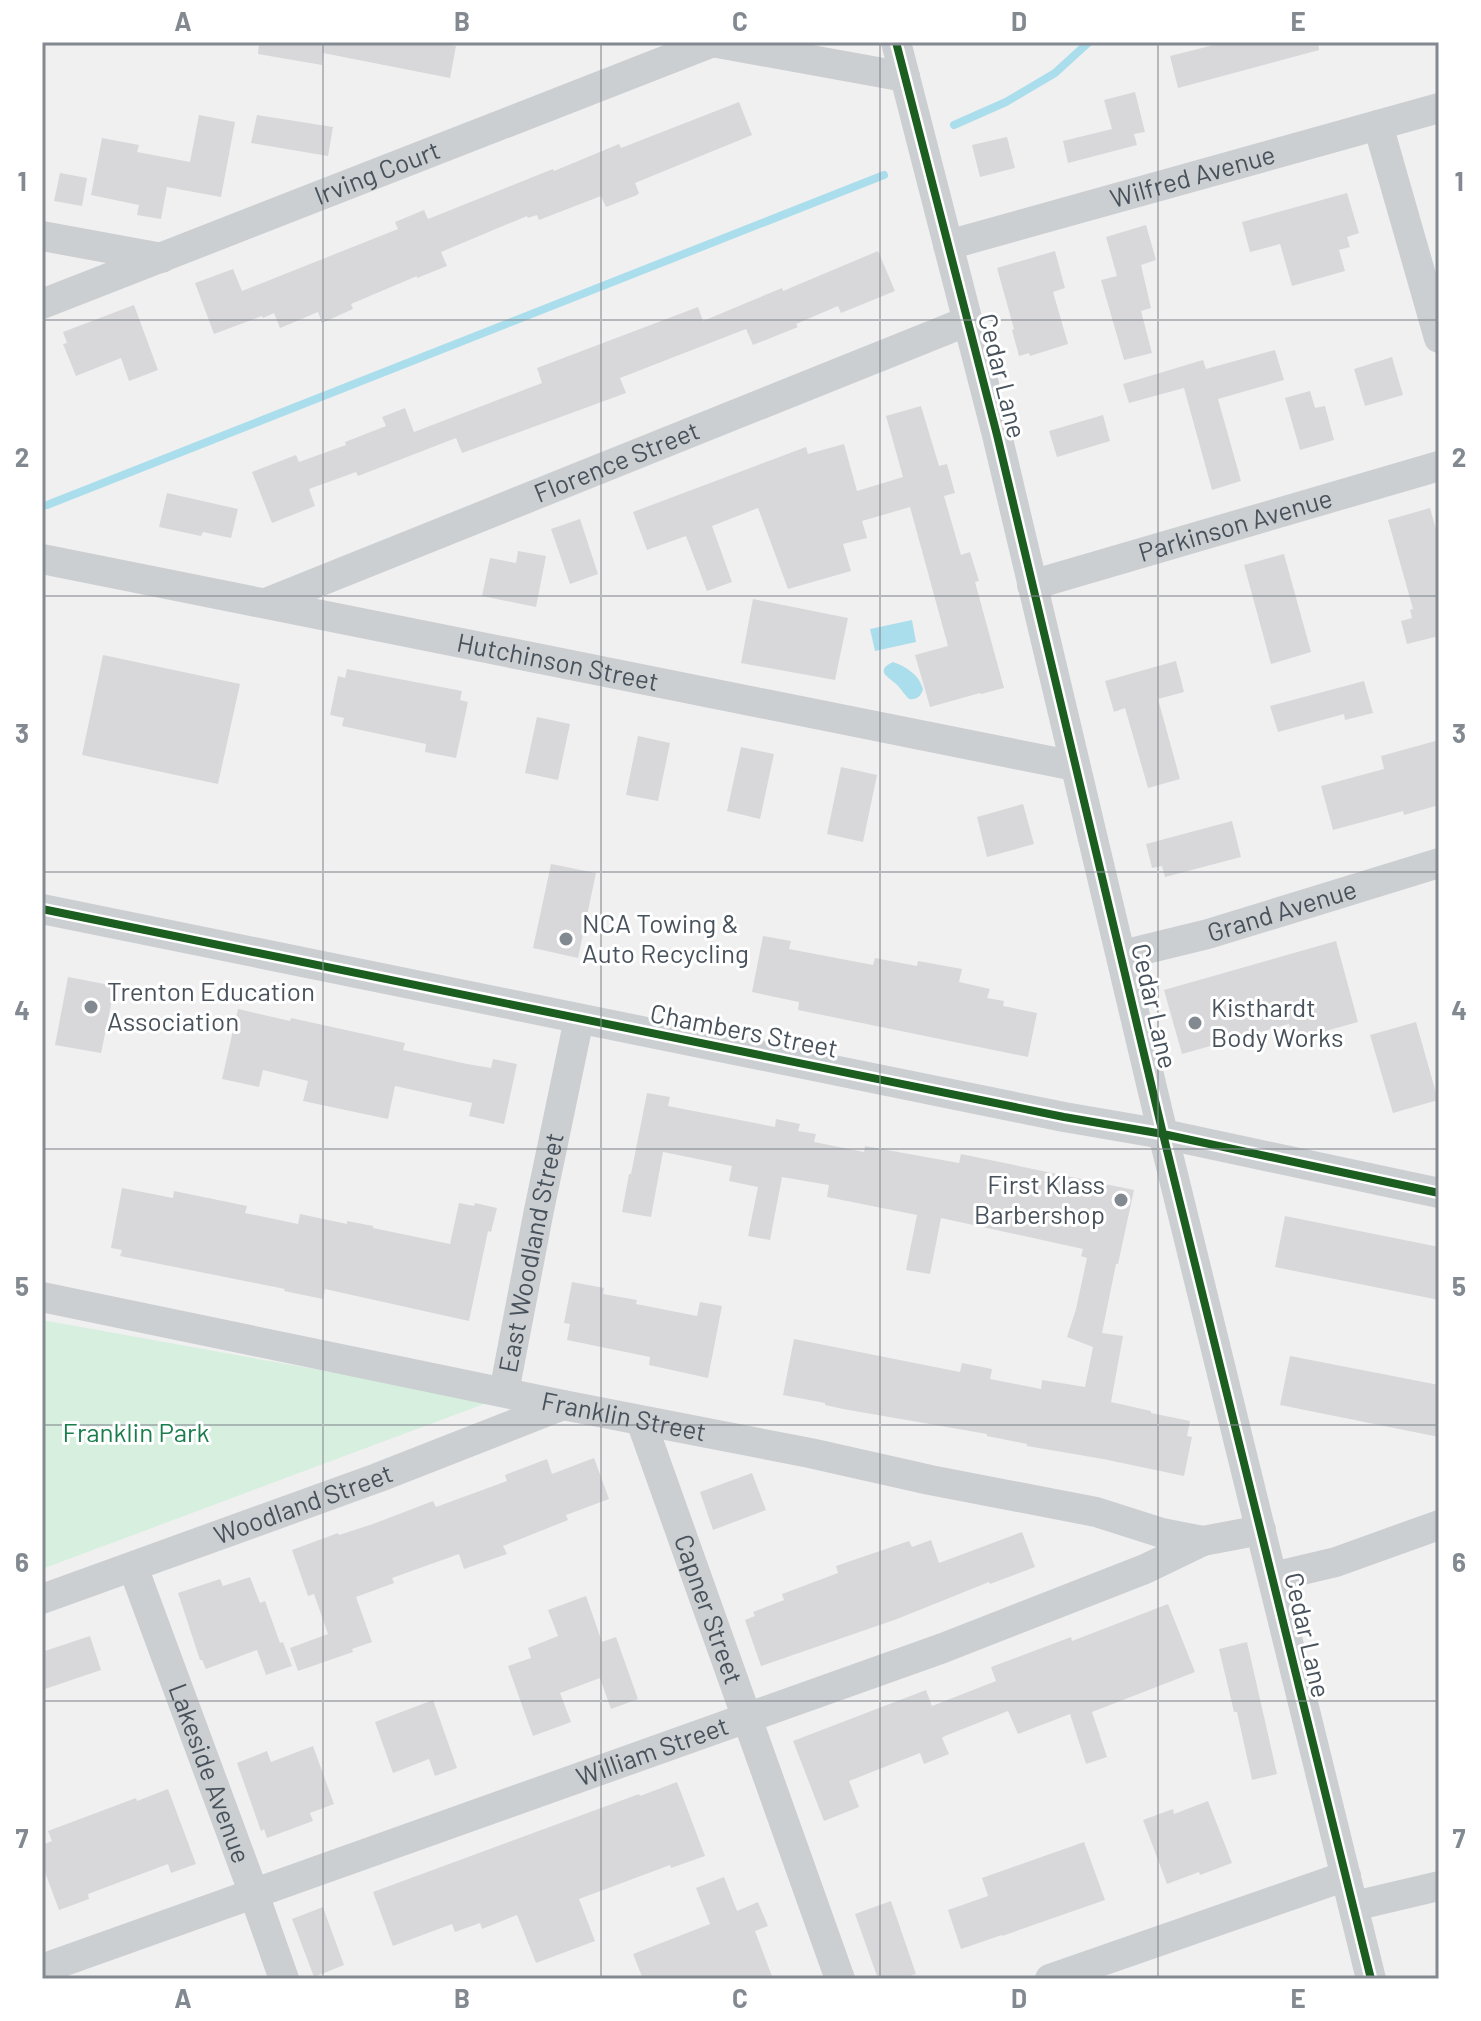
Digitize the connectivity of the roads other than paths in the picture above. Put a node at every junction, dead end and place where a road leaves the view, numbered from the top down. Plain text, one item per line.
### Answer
1 (712, 42) edge
2 (896, 42) edge
3 (905, 77) junction
4 (1439, 108) edge
5 (1378, 125) junction
6 (42, 236) edge
7 (948, 245) junction
8 (162, 258) junction
9 (42, 304) edge
10 (968, 321) junction
11 (1439, 338) edge
12 (1439, 466) edge
13 (42, 559) edge
14 (1032, 585) junction
15 (266, 603) junction
16 (1075, 766) junction
17 (1439, 863) edge
18 (42, 909) edge
19 (1122, 955) junction
20 (579, 1019) junction
21 (1163, 1134) junction
22 (1432, 1186) edge
23 (42, 1297) edge
24 (504, 1392) junction
25 (563, 1405) junction
26 (641, 1421) junction
27 (1439, 1525) edge
28 (1261, 1530) junction
29 (1203, 1541) junction
30 (133, 1567) junction
31 (1273, 1577) junction
32 (42, 1599) edge
33 (745, 1717) junction
34 (1346, 1876) junction
35 (1439, 1886) edge
36 (254, 1894) junction
37 (1354, 1906) junction
38 (42, 1969) edge
39 (284, 1979) edge
40 (840, 1979) edge
41 (1050, 1979) edge
42 (1371, 1979) edge

1 - 3 street
1 - 8 street, Irving Court
2 - 3 street, Cedar Lane
3 - 7 street, Cedar Lane
4 - 5 street, Wilfred Avenue
5 - 7 street, Wilfred Avenue
5 - 11 street
6 - 8 street
7 - 10 street, Cedar Lane
8 - 9 street, Irving Court
10 - 14 street, Cedar Lane
10 - 15 street, Florence Street
12 - 14 street, Parkinson Avenue
13 - 15 street, Hutchinson Street
14 - 16 street, Cedar Lane
15 - 16 street, Hutchinson Street
16 - 19 street, Cedar Lane
17 - 19 street, Grand Avenue
18 - 20 street, Chambers Street
19 - 21 street, Cedar Lane
20 - 21 street, Chambers Street
20 - 24 street, East Woodland Street
21 - 22 street, Chambers Street
21 - 28 street, Cedar Lane
23 - 24 street, Franklin Street
24 - 25 street, Franklin Street
25 - 26 street, Franklin Street
25 - 30 street, Woodland Street
26 - 29 street, Franklin Street
26 - 33 street, Capner Street
27 - 31 street
28 - 29 street, William Street
28 - 31 street, Cedar Lane
29 - 33 street, William Street
30 - 32 street, Woodland Street
30 - 36 street, Lakeside Avenue
31 - 34 street, Cedar Lane
33 - 36 street, William Street
33 - 40 street, Capner Street
34 - 37 street, Cedar Lane
34 - 41 street
35 - 37 street
36 - 38 street, William Street
36 - 39 street, Lakeside Avenue
37 - 42 street, Cedar Lane

